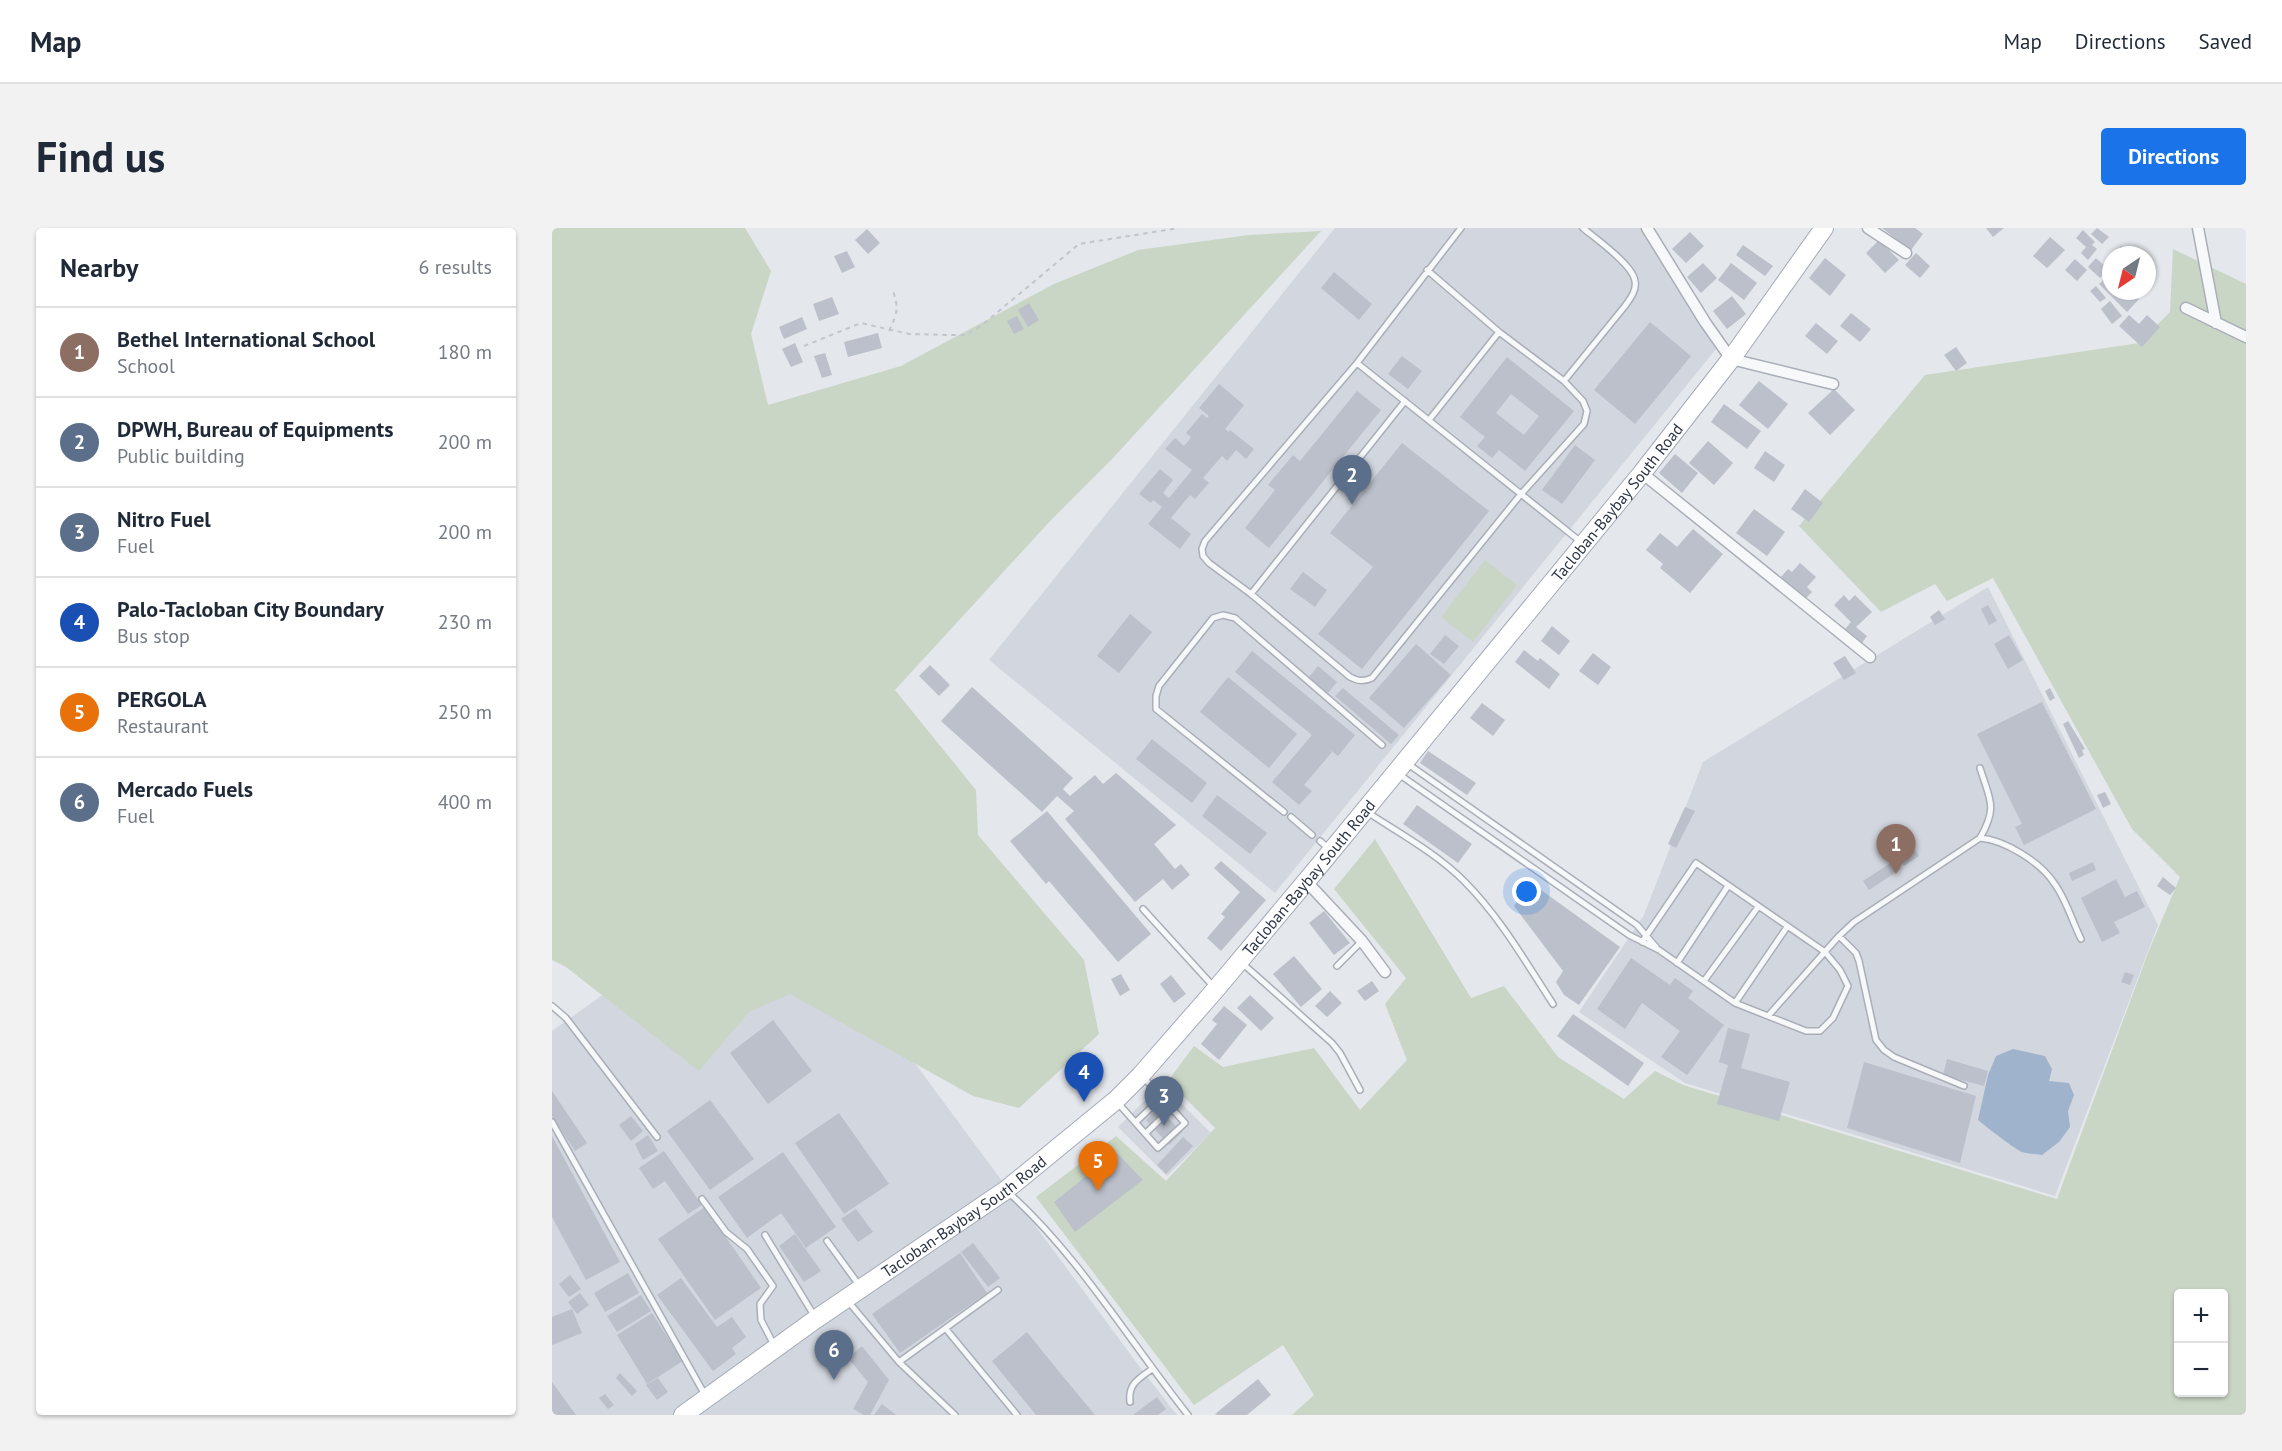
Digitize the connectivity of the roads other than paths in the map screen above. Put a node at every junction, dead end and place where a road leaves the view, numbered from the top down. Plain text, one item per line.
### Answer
1 (1461, 228) edge
2 (1583, 228) edge
3 (1647, 228) edge
4 (1824, 228) edge
5 (1868, 228) edge
6 (2198, 228) edge
7 (1906, 253) dead end
8 (1427, 270) junction
9 (2186, 308) dead end
10 (2216, 323) junction
11 (1499, 332) junction
12 (2246, 337) edge
13 (1731, 359) junction
14 (1357, 363) junction
15 (1564, 381) junction
16 (1833, 384) dead end
17 (1405, 401) junction
18 (1429, 420) junction
19 (1642, 473) junction
20 (1521, 494) junction
21 (1583, 544) junction
22 (1251, 594) junction
23 (1870, 657) dead end
24 (1382, 745) dead end
25 (1400, 767) junction
26 (1980, 768) dead end
27 (1365, 810) junction
28 (1284, 812) dead end
29 (1291, 817) dead end
30 (1312, 835) dead end
31 (1980, 838) junction
32 (1306, 881) junction
33 (1728, 886) junction
34 (1758, 907) junction
35 (1143, 909) dead end
36 (1787, 927) junction
37 (1646, 935) junction
38 (1839, 936) junction
39 (2081, 939) dead end
40 (1362, 941) junction
41 (1642, 942) junction
42 (1659, 950) junction
43 (1825, 952) junction
44 (1239, 960) junction
45 (1677, 963) junction
46 (1337, 966) dead end
47 (1385, 972) dead end
48 (1704, 981) junction
49 (1216, 989) junction
50 (1735, 1003) junction
51 (1553, 1004) dead end
52 (552, 1006) edge
53 (1769, 1015) junction
54 (1141, 1075) junction
55 (1964, 1086) dead end
56 (1360, 1090) dead end
57 (1162, 1097) junction
58 (1116, 1100) junction
59 (1172, 1108) junction
60 (552, 1122) edge
61 (1136, 1122) junction
62 (1146, 1133) junction
63 (657, 1137) dead end
64 (1006, 1190) junction
65 (702, 1199) dead end
66 (765, 1235) dead end
67 (827, 1241) dead end
68 (861, 1288) junction
69 (998, 1290) dead end
70 (846, 1299) junction
71 (816, 1319) junction
72 (946, 1329) junction
73 (775, 1348) junction
74 (899, 1362) junction
75 (1152, 1369) junction
76 (1130, 1402) dead end
77 (695, 1409) edge
78 (955, 1415) edge
79 (1017, 1415) edge
80 (1188, 1415) edge

1 - 8 lane
2 - 15 lane
3 - 13 street
4 - 13 main road, Tacloban-Baybay South Road
5 - 7 street
6 - 10 street
8 - 11 lane
8 - 14 lane
9 - 10 street
10 - 12 street
11 - 15 lane
11 - 18 lane
13 - 16 street
13 - 19 main road, Tacloban-Baybay South Road
14 - 17 lane
14 - 22 lane
15 - 20 lane
17 - 18 lane
17 - 22 lane
18 - 20 lane
19 - 21 main road, Tacloban-Baybay South Road
19 - 23 street
20 - 21 lane
20 - 22 lane
21 - 25 main road, Tacloban-Baybay South Road
24 - 28 lane
25 - 27 main road, Tacloban-Baybay South Road
25 - 37 lane
25 - 41 lane
26 - 31 lane
27 - 32 main road, Tacloban-Baybay South Road
27 - 51 lane
29 - 30 lane
31 - 38 lane
31 - 39 lane
32 - 40 street
32 - 44 main road, Tacloban-Baybay South Road
33 - 34 lane
33 - 37 lane
33 - 45 lane
34 - 36 lane
34 - 48 lane
35 - 49 lane
36 - 43 lane
36 - 50 lane
37 - 41 lane
37 - 42 lane
38 - 43 lane
38 - 55 lane
40 - 46 lane
40 - 47 street
41 - 42 lane
42 - 45 lane
43 - 53 lane
43 - 53 lane
44 - 49 main road, Tacloban-Baybay South Road
44 - 56 lane
45 - 48 lane
48 - 50 lane
49 - 54 main road, Tacloban-Baybay South Road
50 - 53 lane
52 - 63 lane
54 - 57 lane
54 - 58 main road, Tacloban-Baybay South Road
57 - 59 lane
57 - 61 lane
58 - 61 lane
58 - 64 main road, Tacloban-Baybay South Road
59 - 62 lane
59 - 62 lane
60 - 77 lane
61 - 62 lane
64 - 68 main road, Tacloban-Baybay South Road
64 - 75 lane
65 - 73 lane
66 - 71 lane
67 - 68 lane
68 - 70 main road, Tacloban-Baybay South Road
69 - 72 lane
70 - 71 main road, Tacloban-Baybay South Road
70 - 74 lane
71 - 73 main road, Tacloban-Baybay South Road
72 - 74 lane
72 - 79 lane
73 - 77 main road, Tacloban-Baybay South Road
74 - 78 lane
75 - 76 lane
75 - 80 lane

